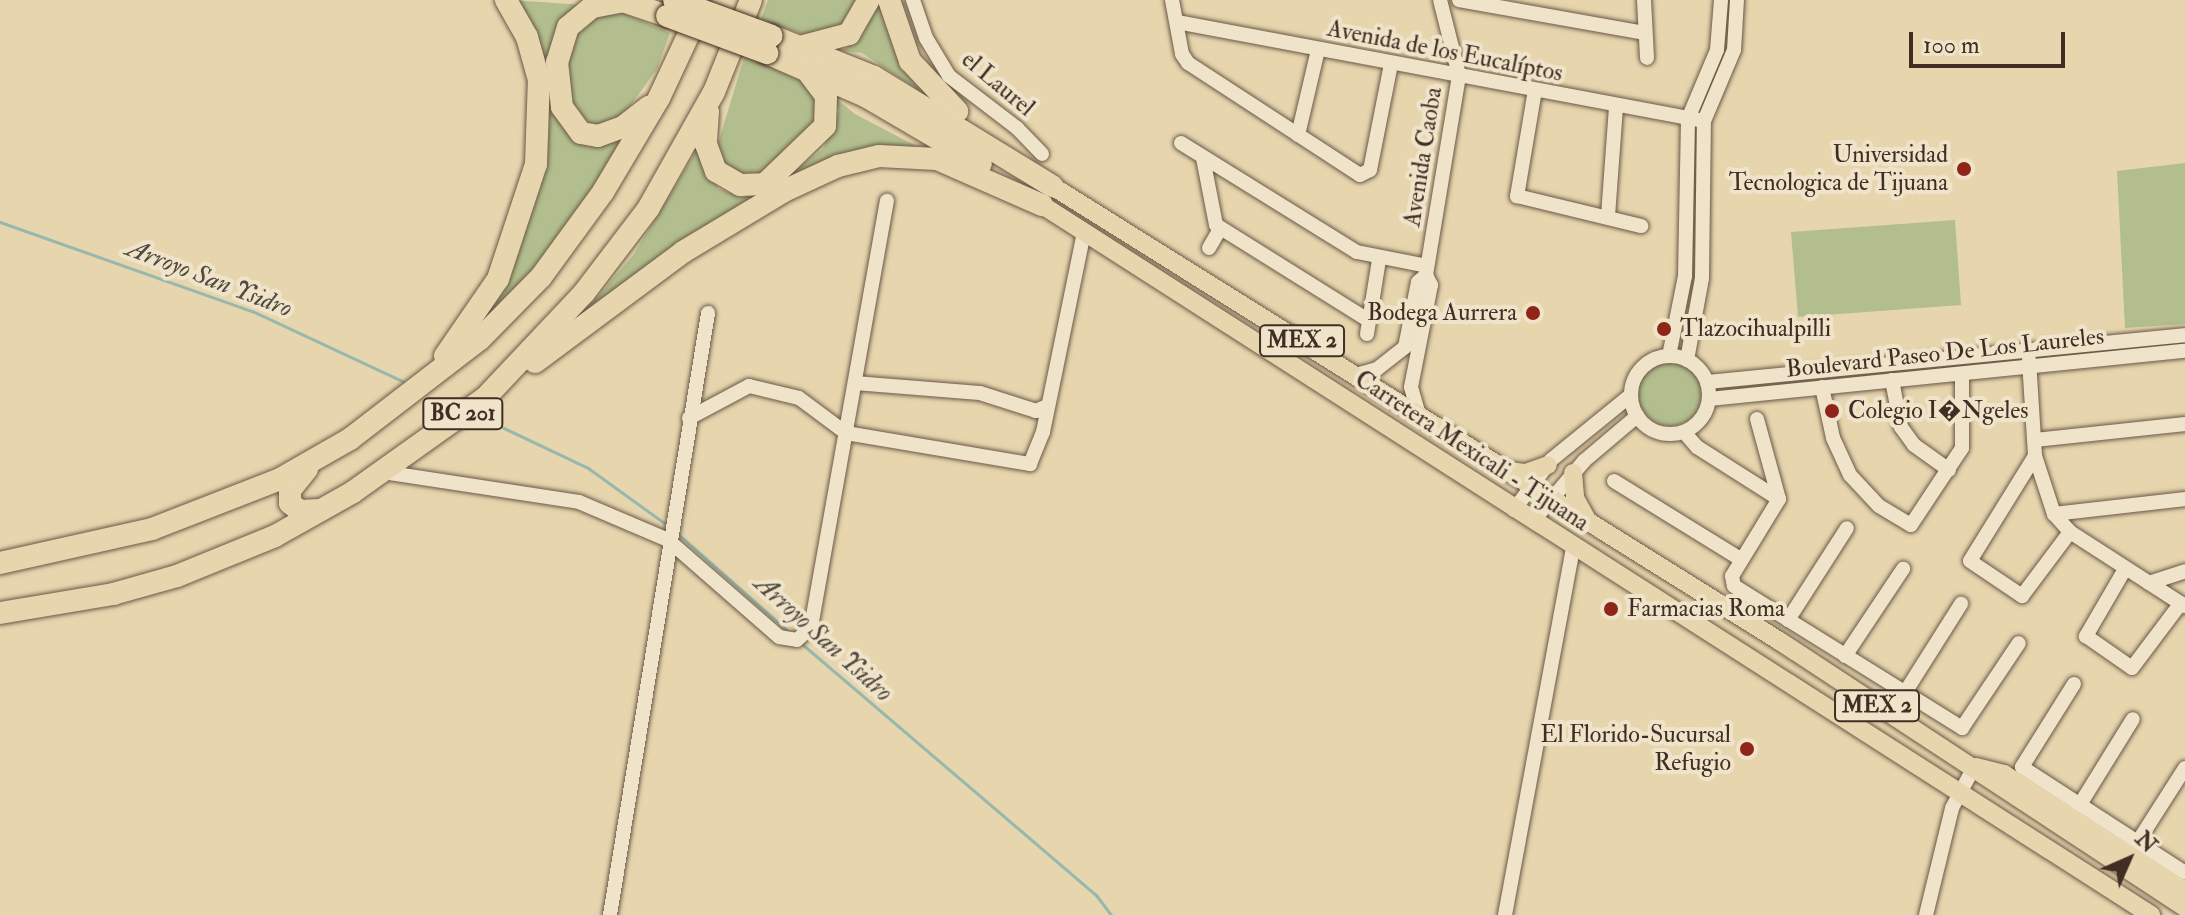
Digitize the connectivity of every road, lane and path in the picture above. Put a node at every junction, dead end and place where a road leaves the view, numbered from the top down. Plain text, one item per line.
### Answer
1 (506, 0) edge
2 (704, 0) edge
3 (751, 0) edge
4 (869, 0) edge
5 (889, 0) edge
6 (913, 0) edge
7 (1172, 0) edge
8 (1440, 0) edge
9 (1459, 0) edge
10 (1644, 0) edge
11 (1721, 0) edge
12 (1737, 0) edge
13 (622, 1) edge
14 (670, 8) edge
15 (1177, 22) junction
16 (1644, 33) junction
17 (1318, 50) junction
18 (802, 57) junction
19 (1647, 58) dead end
20 (1391, 64) junction
21 (1459, 75) junction
22 (1535, 90) junction
23 (659, 98) junction
24 (708, 103) junction
25 (1616, 106) junction
26 (1688, 119) junction
27 (1704, 121) junction
28 (1298, 135) junction
29 (1181, 143) dead end
30 (1042, 154) dead end
31 (1203, 158) junction
32 (1047, 195) junction
33 (887, 201) dead end
34 (1608, 216) junction
35 (1641, 226) dead end
36 (1220, 229) junction
37 (1084, 232) junction
38 (1209, 248) dead end
39 (1379, 260) junction
40 (1427, 270) junction
41 (708, 313) dead end
42 (2185, 335) edge
43 (2185, 351) edge
44 (1669, 356) junction
45 (1687, 360) junction
46 (2029, 360) junction
47 (1962, 374) junction
48 (1356, 375) junction
49 (428, 376) junction
50 (1892, 380) junction
51 (1707, 382) junction
52 (855, 383) junction
53 (1822, 387) junction
54 (1631, 395) junction
55 (485, 398) junction
56 (1709, 399) junction
57 (1045, 407) junction
58 (1419, 415) junction
59 (1637, 416) junction
60 (689, 418) junction
61 (1757, 419) dead end
62 (2185, 424) edge
63 (1684, 432) junction
64 (846, 433) junction
65 (2035, 440) junction
66 (2035, 456) junction
67 (317, 460) junction
68 (1548, 465) junction
69 (1505, 470) junction
70 (1949, 470) junction
71 (383, 472) junction
72 (1573, 473) junction
73 (1614, 481) dead end
74 (1532, 486) junction
75 (1551, 498) junction
76 (1779, 499) junction
77 (2185, 499) edge
78 (321, 510) junction
79 (1514, 510) junction
80 (2054, 514) junction
81 (1533, 521) junction
82 (1588, 523) junction
83 (1847, 528) dead end
84 (2070, 532) junction
85 (668, 540) junction
86 (1573, 547) junction
87 (1742, 560) junction
88 (0, 563) edge
89 (1903, 569) dead end
90 (2125, 569) junction
91 (2185, 571) edge
92 (2149, 583) junction
93 (1637, 585) junction
94 (1961, 604) dead end
95 (2183, 604) edge
96 (0, 613) edge
97 (1738, 615) junction
98 (1788, 620) junction
99 (2019, 643) dead end
100 (1845, 656) junction
101 (2074, 684) dead end
102 (1904, 694) junction
103 (2133, 719) dead end
104 (2185, 768) edge
105 (1973, 769) junction
106 (1960, 790) junction
107 (2079, 806) junction
108 (2137, 843) junction
109 (2185, 873) edge
110 (2185, 891) edge
111 (2185, 907) edge
112 (610, 915) edge
113 (1505, 915) edge
114 (1926, 915) edge
115 (2151, 915) edge

1 - 49 highway
2 - 23 highway, BC 201
3 - 24 highway, BC 201
4 - 18 highway
5 - 32 highway
6 - 30 street, el Laurel
7 - 15 street
8 - 21 street, Avenida Caoba
9 - 16 street
10 - 16 street
11 - 26 street
12 - 27 street
13 - 14 highway, Carretera Mexicali - Tijuana / MEX 2
13 - 23 highway
14 - 18 highway, Carretera Mexicali - Tijuana / MEX 2, bridge
15 - 17 street, Avenida de los Eucalíptos
15 - 28 street
16 - 19 street
17 - 20 street, Avenida de los Eucalíptos
17 - 28 street
18 - 24 highway
18 - 32 highway, Carretera Mexicali - Tijuana / MEX 2
20 - 21 street, Avenida de los Eucalíptos
20 - 28 street
21 - 22 street, Avenida de los Eucalíptos
21 - 40 street, Avenida Caoba
22 - 25 street, Avenida de los Eucalíptos
22 - 34 street
23 - 49 highway, BC 201
24 - 55 highway, BC 201
25 - 26 street, Avenida de los Eucalíptos
25 - 34 street
26 - 27 street, Avenida de los Eucalíptos
26 - 44 street
27 - 45 street
29 - 31 street
31 - 36 street
31 - 39 street
32 - 37 main road, Carretera Mexicali - Tijuana / MEX 2
32 - 48 main road, Carretera Mexicali - Tijuana / MEX 2
32 - 55 highway
33 - 52 street
34 - 35 street
36 - 38 street
36 - 39 street
37 - 57 street
37 - 79 main road, Carretera Mexicali - Tijuana / MEX 2
39 - 40 street
40 - 48 street
40 - 58 street
41 - 60 street
42 - 46 street, Boulevard Paseo De Los Laureles
43 - 46 street, Boulevard Paseo De Los Laureles
44 - 45 street
44 - 54 street
45 - 51 street
46 - 47 street, Boulevard Paseo De Los Laureles
46 - 51 street, Boulevard Paseo De Los Laureles
46 - 65 street
47 - 50 street, Boulevard Paseo De Los Laureles
47 - 70 street
48 - 58 main road, Carretera Mexicali - Tijuana / MEX 2
49 - 67 highway, BC 201
50 - 53 street, Boulevard Paseo De Los Laureles
50 - 70 street
51 - 56 street
52 - 57 street
52 - 64 street
53 - 56 street, Boulevard Paseo De Los Laureles
53 - 70 street
54 - 59 street
54 - 68 street
55 - 71 highway, BC 201
56 - 63 street
57 - 64 street
58 - 69 main road, Carretera Mexicali - Tijuana / MEX 2
59 - 63 street
59 - 72 street
60 - 64 street
60 - 85 street
61 - 76 street
62 - 65 street
63 - 76 street
64 - 85 street
65 - 66 street
66 - 80 street
66 - 84 street
67 - 78 highway
67 - 88 highway, BC 201
68 - 69 main road
68 - 74 street
69 - 74 main road, Carretera Mexicali - Tijuana / MEX 2
71 - 78 highway, BC 201
71 - 85 street
72 - 75 street
72 - 82 main road
73 - 87 street
74 - 75 main road, Carretera Mexicali - Tijuana / MEX 2
74 - 79 street
75 - 81 street
75 - 82 main road, Carretera Mexicali - Tijuana / MEX 2
76 - 87 street
77 - 80 street
78 - 96 highway, BC 201
79 - 81 main road, Carretera Mexicali - Tijuana / MEX 2
80 - 84 street
81 - 86 main road, Carretera Mexicali - Tijuana / MEX 2
82 - 97 main road, Carretera Mexicali - Tijuana / MEX 2
83 - 98 street
84 - 90 street
85 - 112 street
86 - 93 main road, Carretera Mexicali - Tijuana / MEX 2
86 - 113 street
87 - 98 street
89 - 100 street
90 - 92 street
90 - 95 street
91 - 92 street
92 - 95 street
93 - 97 main road
93 - 106 main road, Carretera Mexicali - Tijuana / MEX 2
94 - 102 street
97 - 105 main road, Carretera Mexicali - Tijuana / MEX 2
98 - 100 street
99 - 102 street
100 - 102 street
101 - 107 street
103 - 107 street
104 - 108 street
105 - 106 street
105 - 110 main road
105 - 111 main road, Carretera Mexicali - Tijuana / MEX 2
106 - 114 street
106 - 115 main road, Carretera Mexicali - Tijuana / MEX 2
107 - 108 street
108 - 109 street

